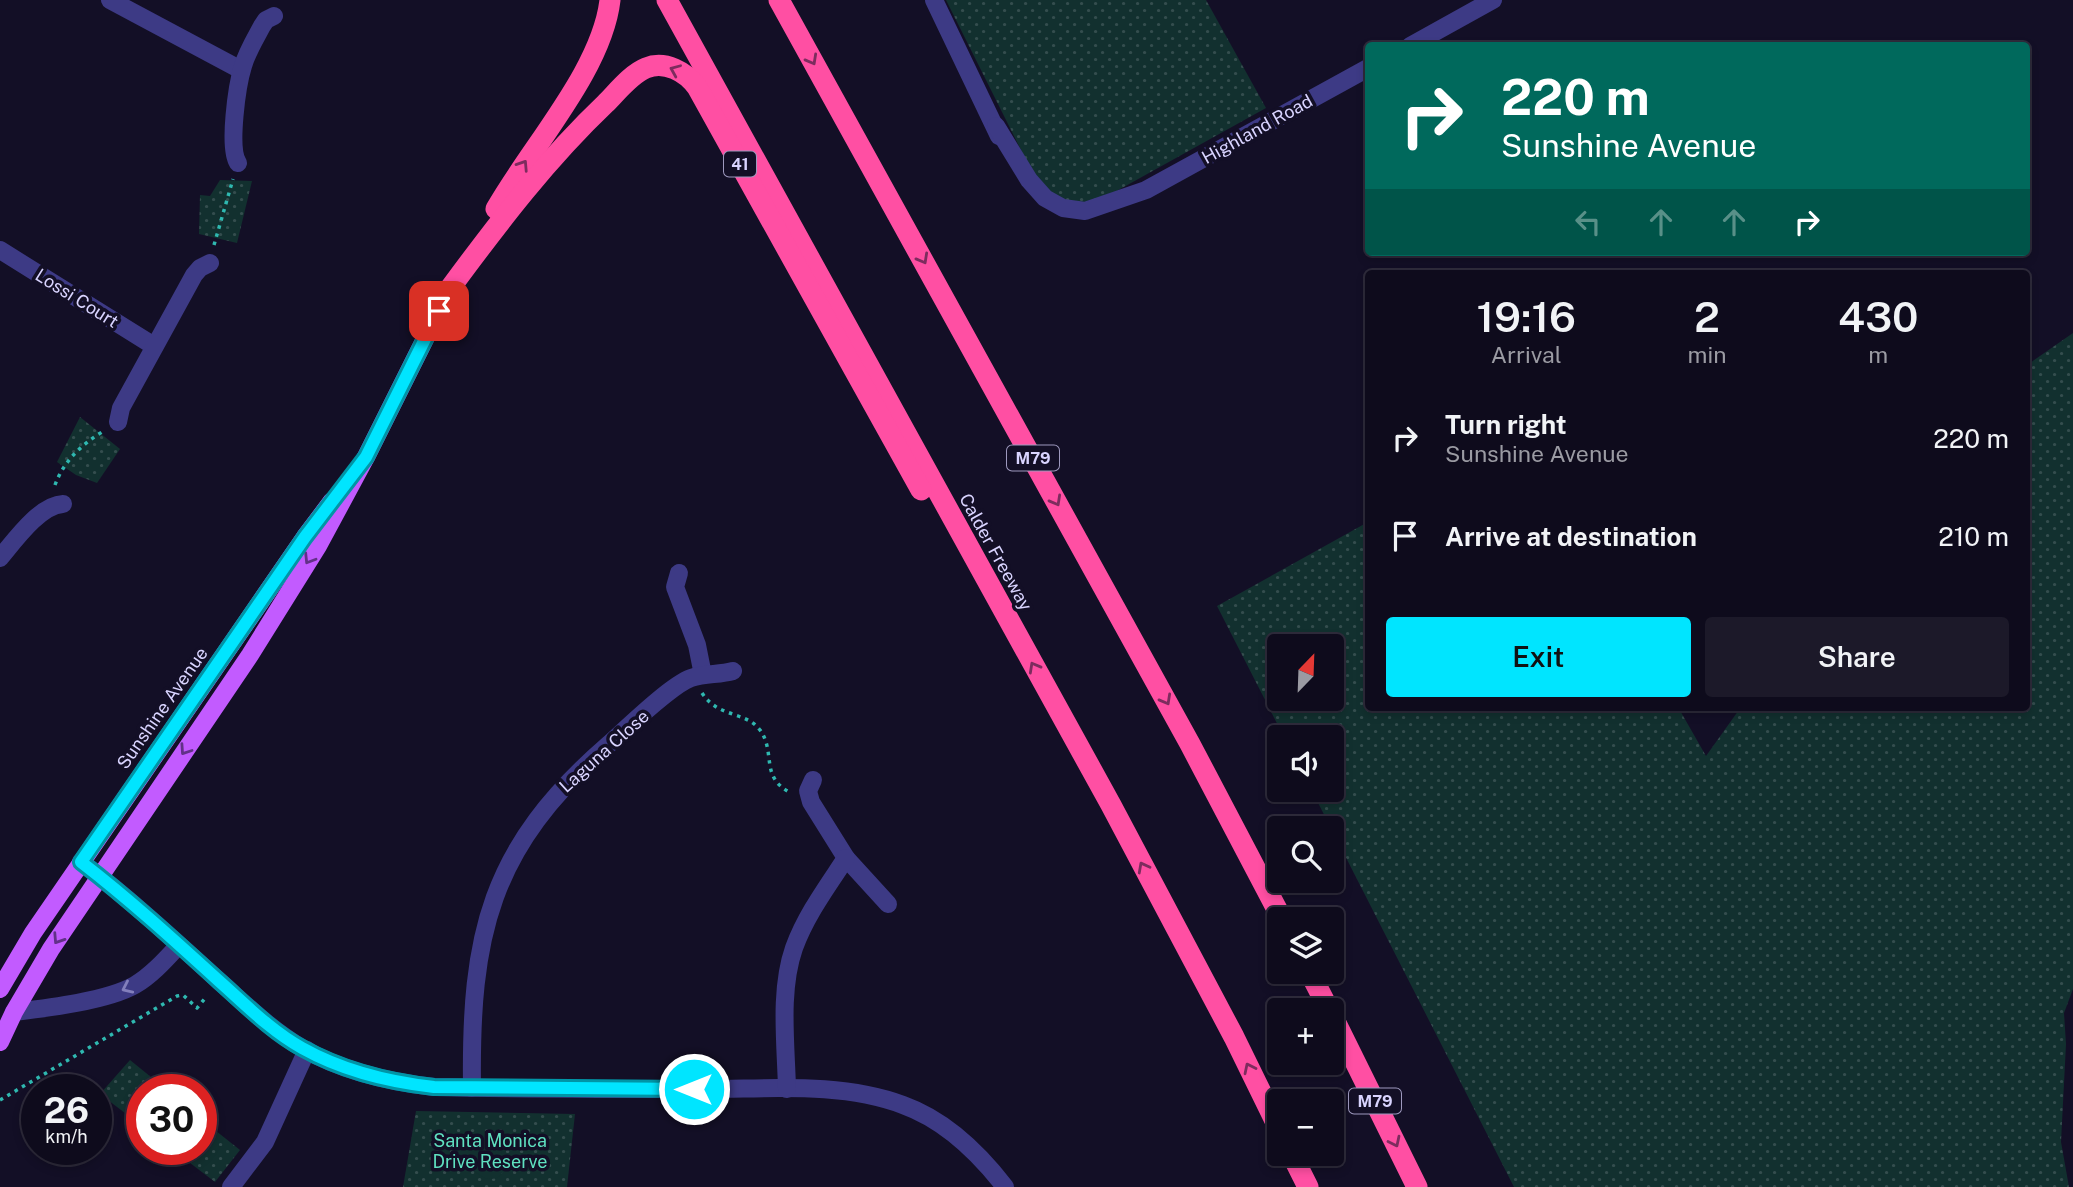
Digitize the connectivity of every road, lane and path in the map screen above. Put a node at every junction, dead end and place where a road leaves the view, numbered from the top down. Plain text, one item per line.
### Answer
1 (110, 0) edge
2 (610, 0) edge
3 (667, 0) edge
4 (779, 0) edge
5 (934, 0) edge
6 (1493, 0) edge
7 (274, 16) dead end
8 (1417, 42) edge
9 (241, 70) junction
10 (1365, 70) edge
11 (238, 163) joint
12 (0, 250) edge
13 (210, 263) joint
14 (451, 287) junction
15 (154, 346) junction
16 (118, 422) joint
17 (366, 457) junction
18 (56, 505) joint
19 (964, 543) junction
20 (0, 558) edge
21 (678, 573) dead end
22 (733, 671) dead end
23 (703, 675) junction
24 (811, 786) joint
25 (846, 858) junction
26 (81, 862) junction
27 (99, 876) junction
28 (888, 904) dead end
29 (1276, 907) edge
30 (179, 945) junction
31 (220, 982) junction
32 (0, 989) edge
33 (14, 1012) junction
34 (1344, 1039) edge
35 (0, 1042) edge
36 (307, 1050) junction
37 (472, 1088) junction
38 (787, 1089) junction
39 (0, 1100) edge
40 (1267, 1104) edge
41 (1298, 1166) edge
42 (231, 1187) edge
43 (1005, 1187) edge
44 (1308, 1187) edge
45 (1418, 1187) edge

1 - 9 street
14 -> 2 highway, 41
3 - 19 highway, Calder Freeway
4 -> 29 highway, M79
5 - 10 street, Highland Road
6 - 8 street
7 - 9 street
9 - 11 street
11 - 13 path
12 - 15 street, Lossi Court
13 - 15 street
14 - 17 main road, Sunshine Avenue / 41
19 -> 14 highway, 41
15 - 16 street
16 - 18 path
17 - 26 main road, Sunshine Avenue / 41
17 -> 27 main road, Sunshine Avenue / 41
18 - 20 street
40 -> 19 highway, Calder Freeway
21 - 23 street
22 - 23 street, Laguna Close
23 - 24 path
23 - 37 street, Laguna Close
24 - 25 street
25 - 28 street
25 - 38 street
26 - 27 street
26 - 32 main road, Sunshine Avenue / 41
27 - 30 street
27 -> 33 main road, Sunshine Avenue / 41
30 - 31 street
30 -> 33 street
31 - 36 street
31 - 39 path
33 - 35 main road, Sunshine Avenue / 41
34 -> 45 highway, M79
36 - 37 street
36 - 42 street
37 - 38 street
38 - 43 street
41 - 44 highway

